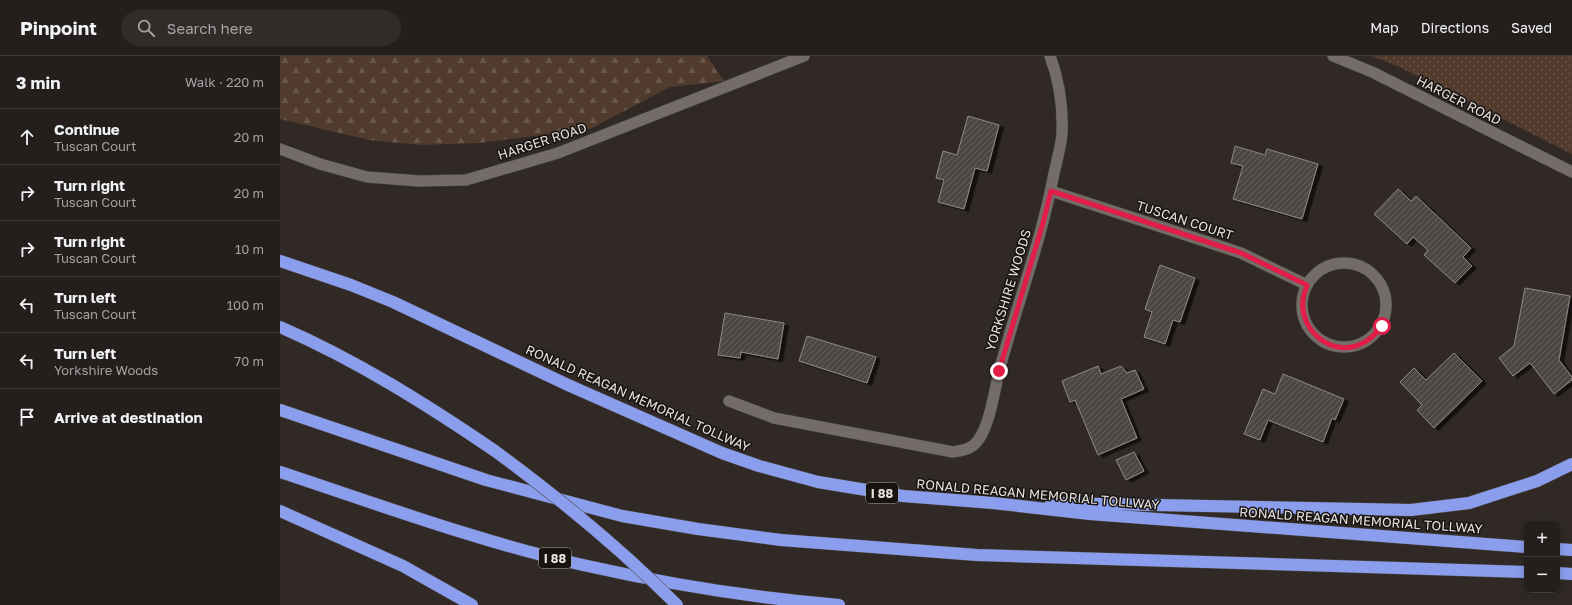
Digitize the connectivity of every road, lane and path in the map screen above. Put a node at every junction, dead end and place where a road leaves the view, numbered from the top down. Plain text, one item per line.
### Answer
1 (804, 56) edge
2 (1050, 56) edge
3 (1333, 56) edge
4 (280, 149) edge
5 (1572, 172) edge
6 (1051, 191) junction
7 (280, 261) edge
8 (1307, 285) junction
9 (280, 327) edge
10 (729, 401) dead end
11 (280, 410) edge
12 (1572, 464) edge
13 (280, 472) edge
14 (994, 503) junction
15 (280, 511) edge
16 (1524, 547) edge
17 (1560, 549) edge
18 (1572, 550) edge
19 (1524, 572) edge
20 (1560, 573) edge
21 (1572, 574) edge
22 (472, 605) edge
23 (676, 605) edge
24 (839, 605) edge

1 - 4 street, HARGER ROAD
2 - 6 street, YORKSHIRE WOODS
3 - 5 street, HARGER ROAD
6 - 8 street, TUSCAN COURT
6 - 10 street, YORKSHIRE WOODS
7 - 14 highway, RONALD REAGAN MEMORIAL TOLLWAY / I 88
8 - 8 street
9 - 23 highway, bridge
11 - 19 highway
12 - 14 highway
13 - 24 highway, I 88
14 - 16 highway, RONALD REAGAN MEMORIAL TOLLWAY / I 88
15 - 22 highway
17 - 18 highway
20 - 21 highway

